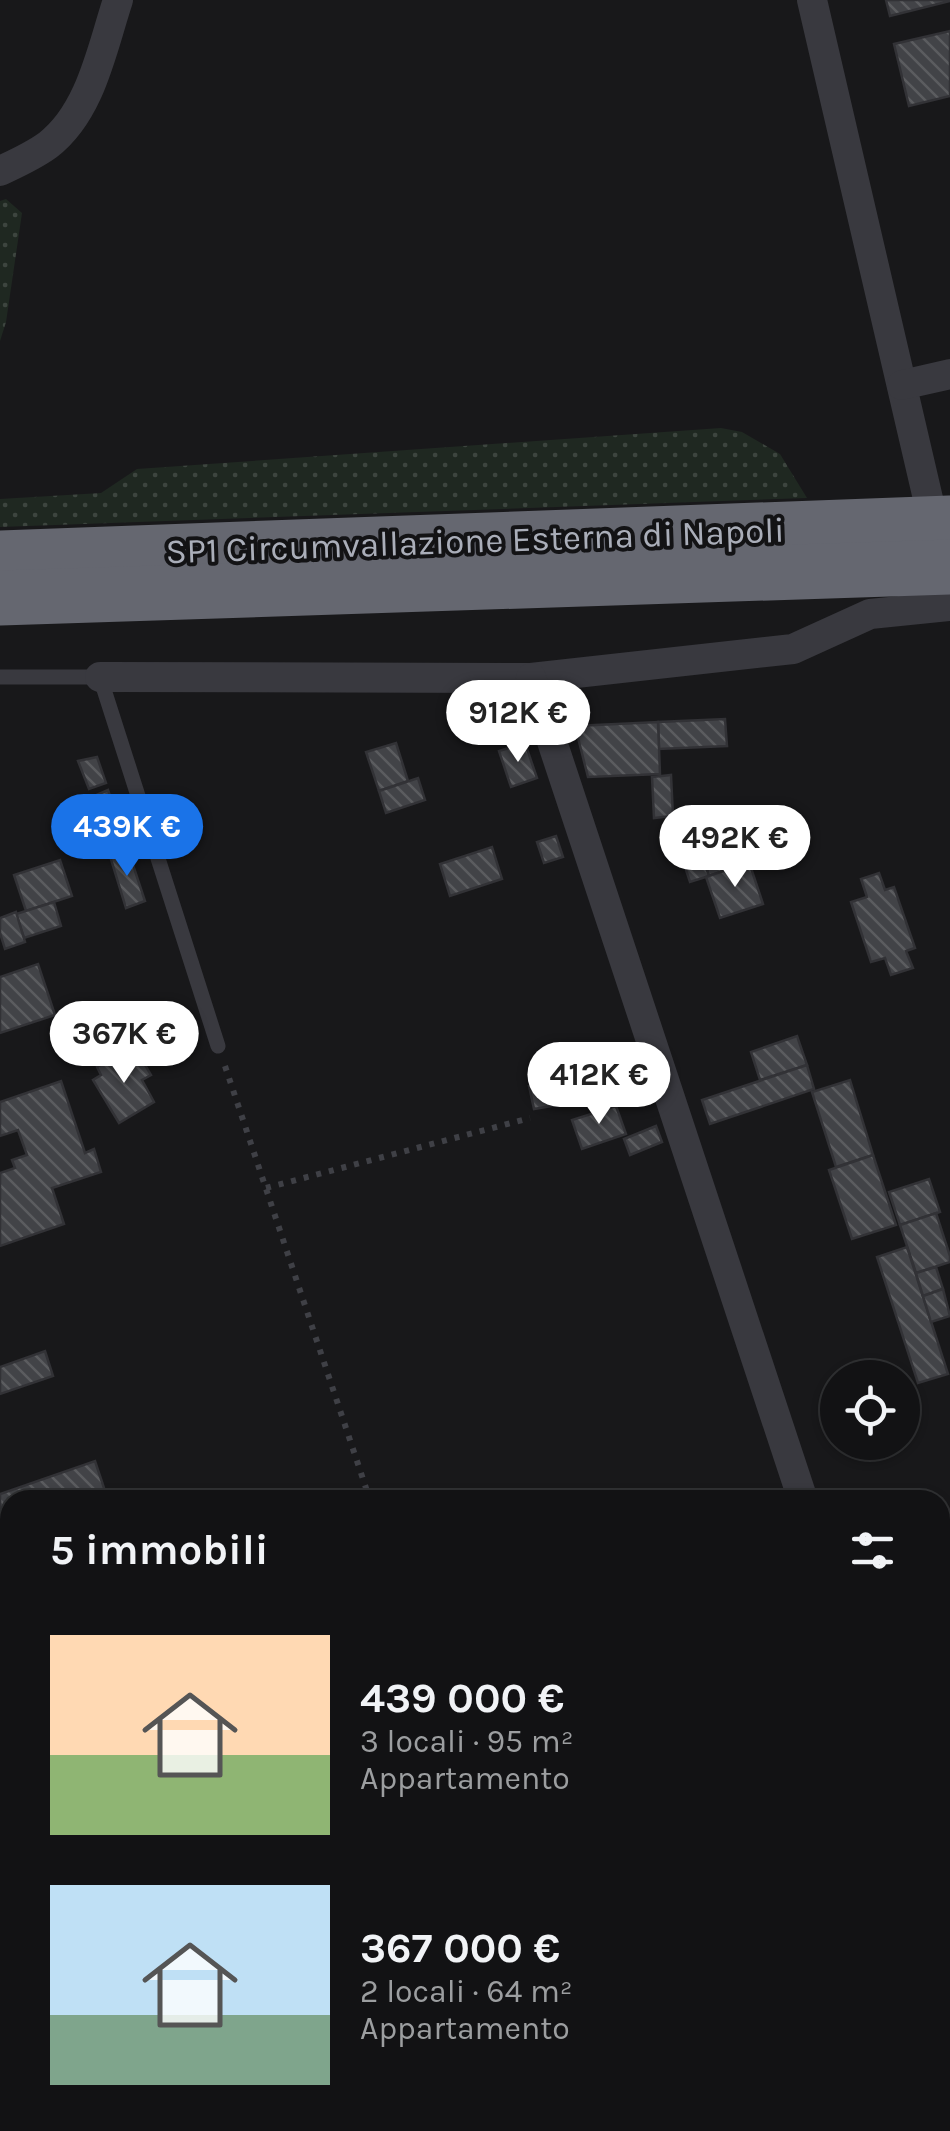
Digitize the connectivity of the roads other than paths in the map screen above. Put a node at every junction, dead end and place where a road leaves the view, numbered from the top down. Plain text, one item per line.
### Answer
1 (118, 0) edge
2 (812, 0) edge
3 (0, 171) edge
4 (950, 374) edge
5 (902, 385) junction
6 (950, 524) edge
7 (765, 552) junction
8 (0, 558) edge
9 (950, 567) edge
10 (950, 594) edge
11 (0, 598) edge
12 (950, 606) edge
13 (0, 677) edge
14 (100, 677) junction
15 (531, 678) junction
16 (218, 1046) road end
17 (801, 1490) edge

1 - 3 street
2 - 5 street
4 - 5 street
5 - 10 street
6 - 7 highway, SP1 Circumvallazione Esterna di Napoli
7 - 8 highway, SP1 Circumvallazione Esterna di Napoli
7 - 9 highway, SP1 Circumvallazione Esterna di Napoli
7 - 11 highway, SP1 Circumvallazione Esterna di Napoli
12 - 15 street
13 - 14 lane
14 - 15 street
14 - 16 lane
15 - 17 street

